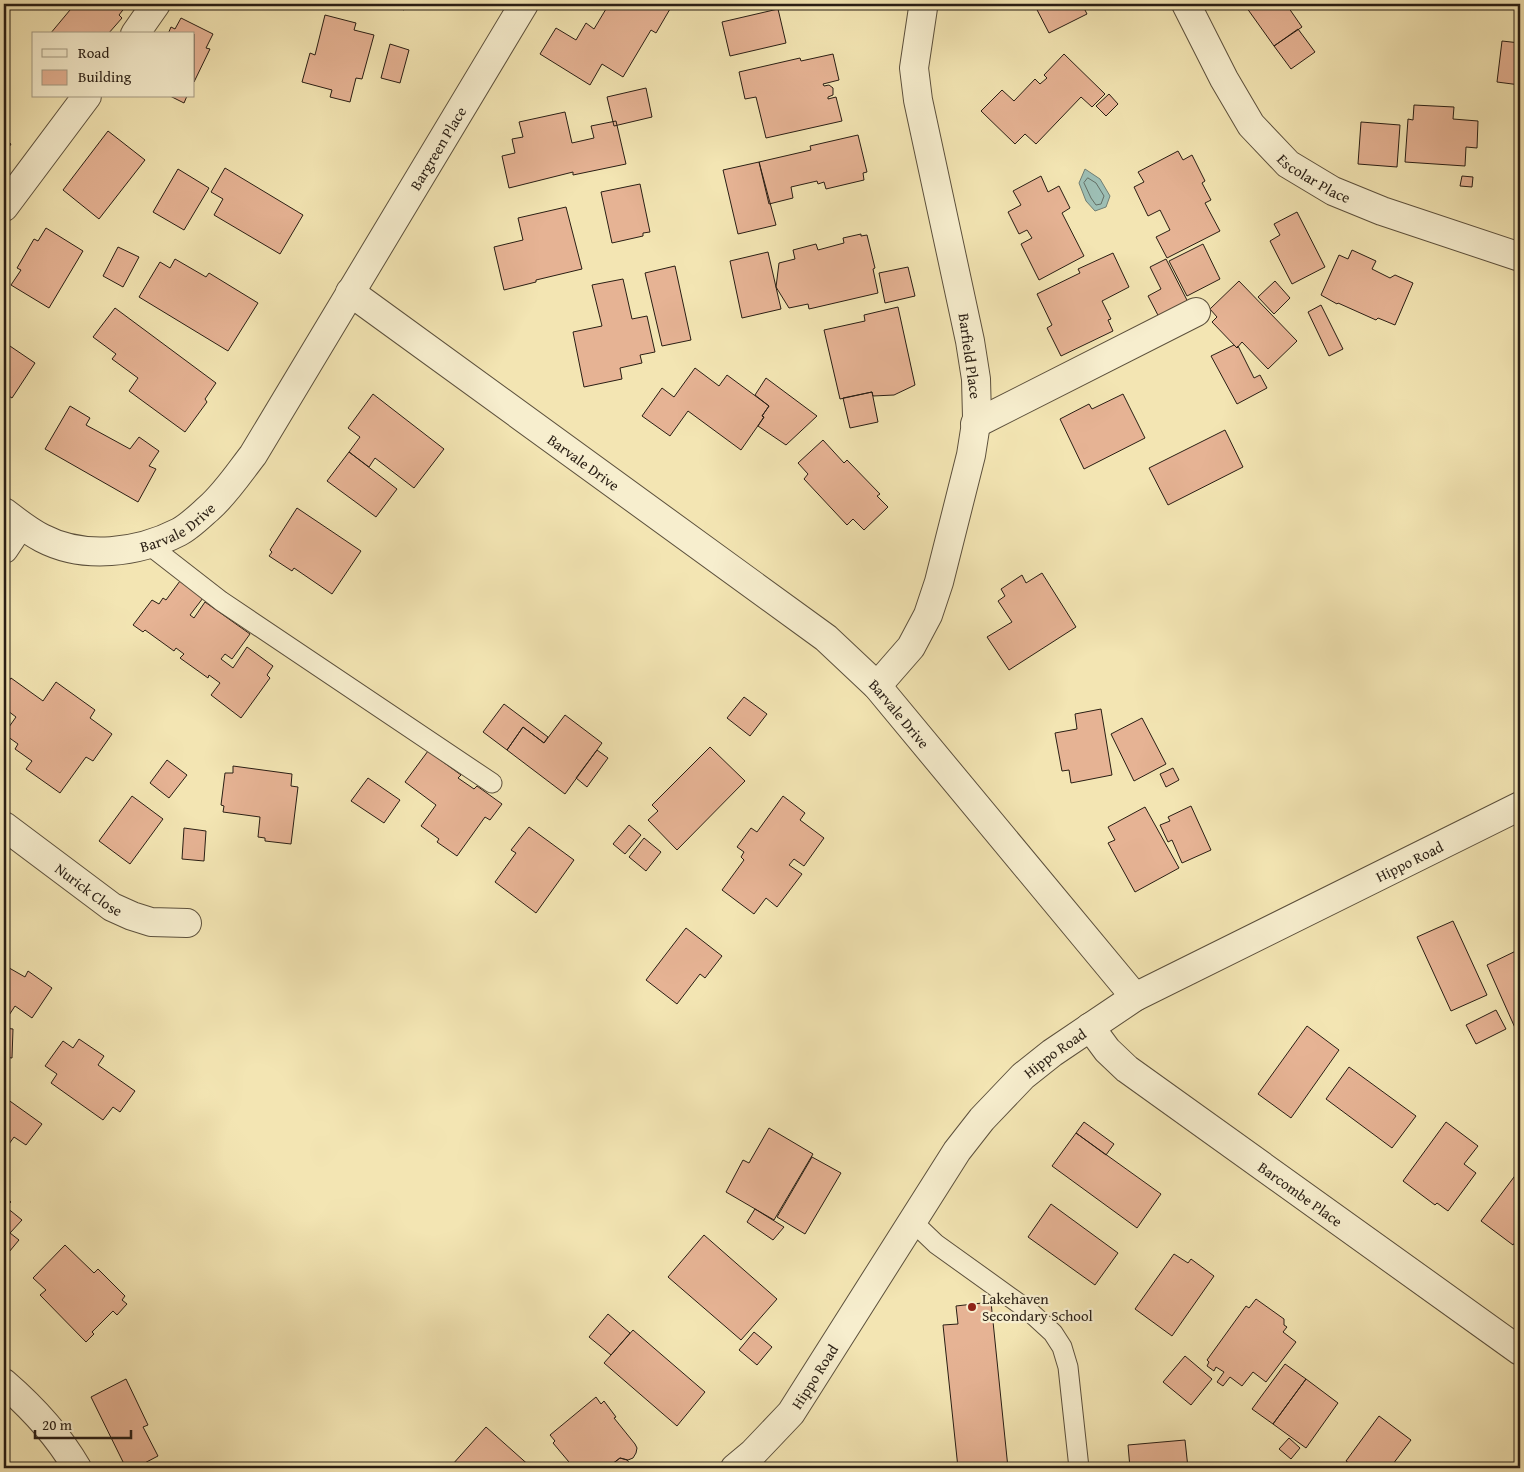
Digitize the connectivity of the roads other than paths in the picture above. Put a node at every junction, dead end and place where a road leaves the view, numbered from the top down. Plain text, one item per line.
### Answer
1 (156, 4) edge
2 (524, 4) edge
3 (1186, 4) edge
4 (922, 5) edge
5 (135, 32) edge
6 (86, 98) edge
7 (4, 207) edge
8 (1520, 257) edge
9 (350, 292) junction
10 (1196, 312) dead end
11 (975, 424) junction
12 (12, 518) edge
13 (149, 545) junction
14 (4, 549) edge
15 (877, 686) junction
16 (492, 783) dead end
17 (1520, 806) edge
18 (4, 826) edge
19 (187, 923) dead end
20 (1135, 997) junction
21 (1090, 1027) junction
22 (913, 1222) junction
23 (1520, 1351) edge
24 (4, 1383) edge
25 (78, 1468) edge
26 (735, 1468) edge
27 (1079, 1468) edge

1 - 5 street
2 - 9 street, Bargreen Place
3 - 8 street, Escolar Place
4 - 11 street, Barfield Place
6 - 7 street
9 - 13 street, Barvale Drive
9 - 15 street, Barvale Drive
10 - 11 street
11 - 15 street, Barfield Place
12 - 13 street, Barvale Drive
12 - 14 street
13 - 16 lane
15 - 20 street, Barvale Drive
17 - 20 street, Hippo Road
18 - 19 street, Nurick Close
20 - 21 street, Hippo Road
21 - 22 street, Hippo Road
21 - 23 street, Barcombe Place
22 - 26 street, Hippo Road
22 - 27 lane
24 - 25 street

